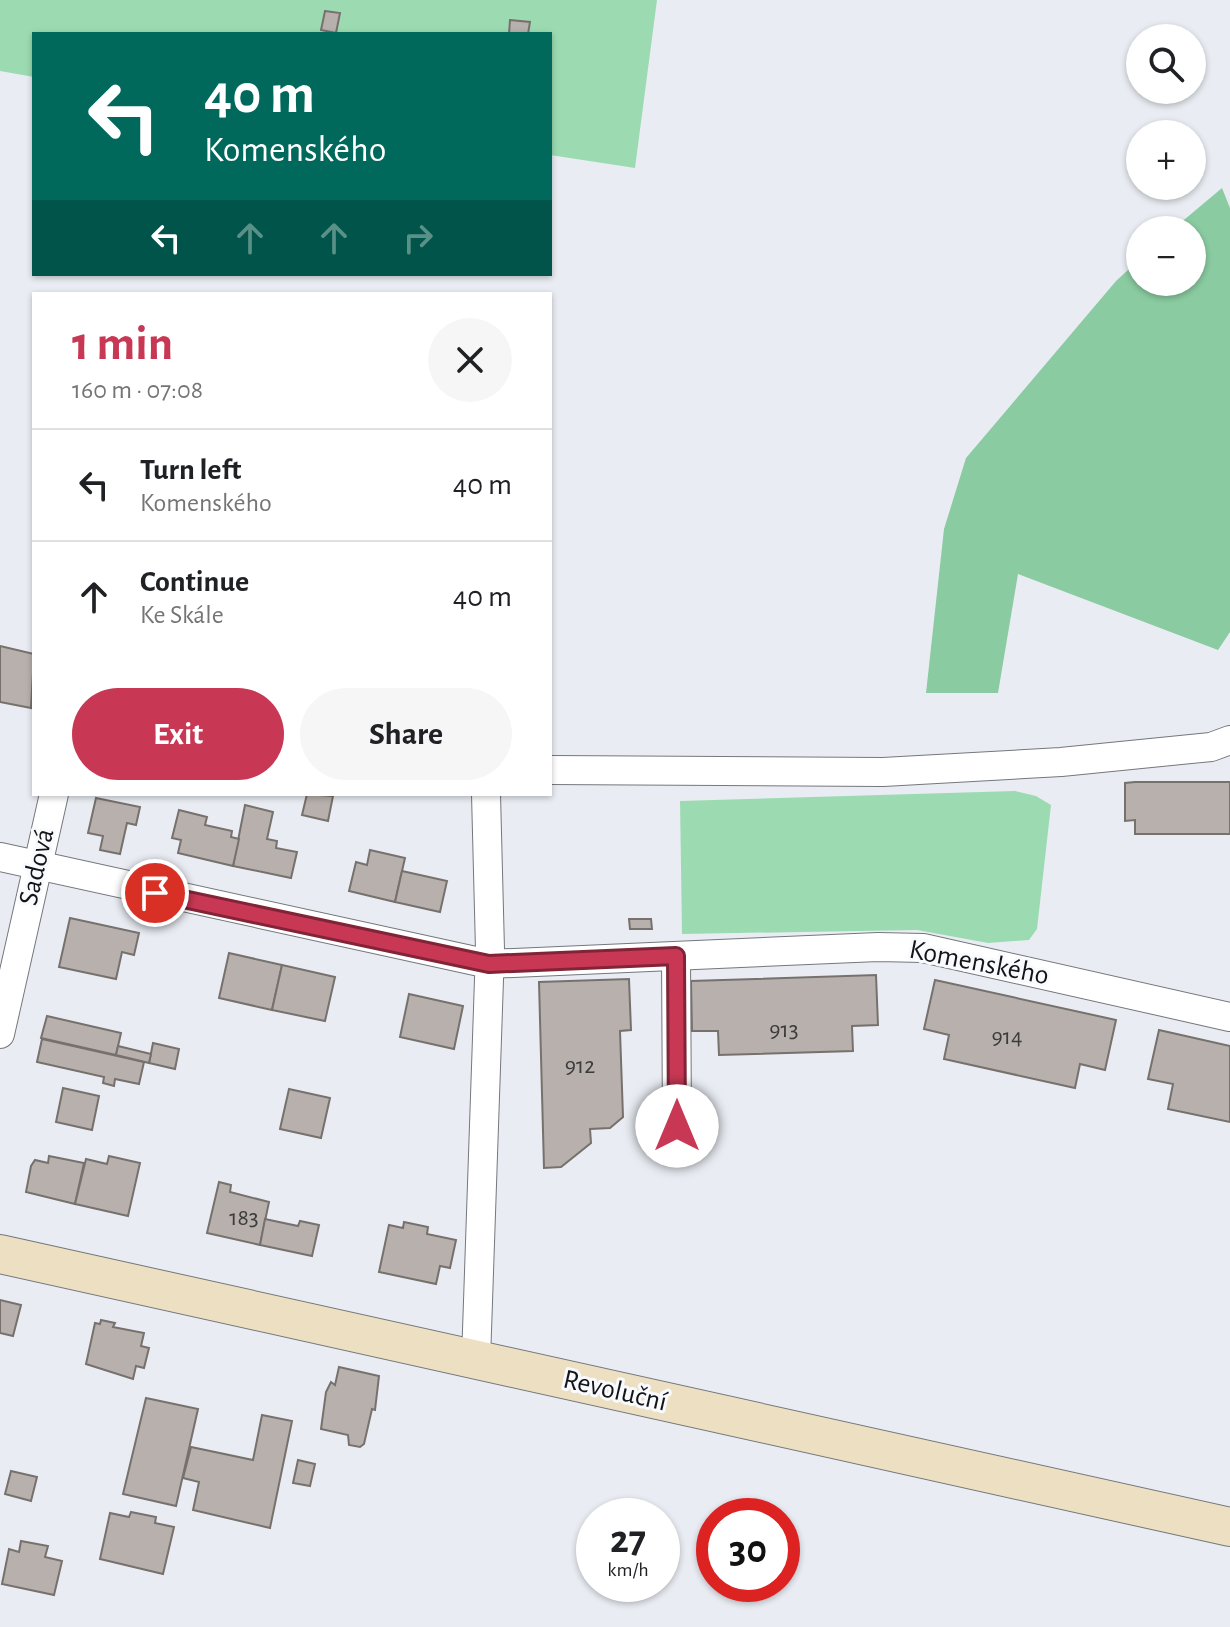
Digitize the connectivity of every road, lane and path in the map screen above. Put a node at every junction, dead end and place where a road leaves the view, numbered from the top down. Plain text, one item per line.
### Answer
1 (1230, 740) edge
2 (552, 770) edge
3 (54, 796) edge
4 (486, 796) edge
5 (0, 857) edge
6 (37, 866) junction
7 (676, 956) junction
8 (489, 964) junction
9 (1230, 1017) edge
10 (0, 1034) edge
11 (677, 1126) dead end
12 (0, 1254) edge
13 (476, 1360) junction
14 (1230, 1527) edge

1 - 2 street
3 - 6 street, Sadová
4 - 8 street
5 - 6 street, Komenského
6 - 8 street, Komenského
6 - 10 street, Sadová
7 - 8 street, Komenského
7 - 9 street, Komenského
7 - 11 street
8 - 13 street
12 - 13 street, Revoluční
13 - 14 street, Revoluční

